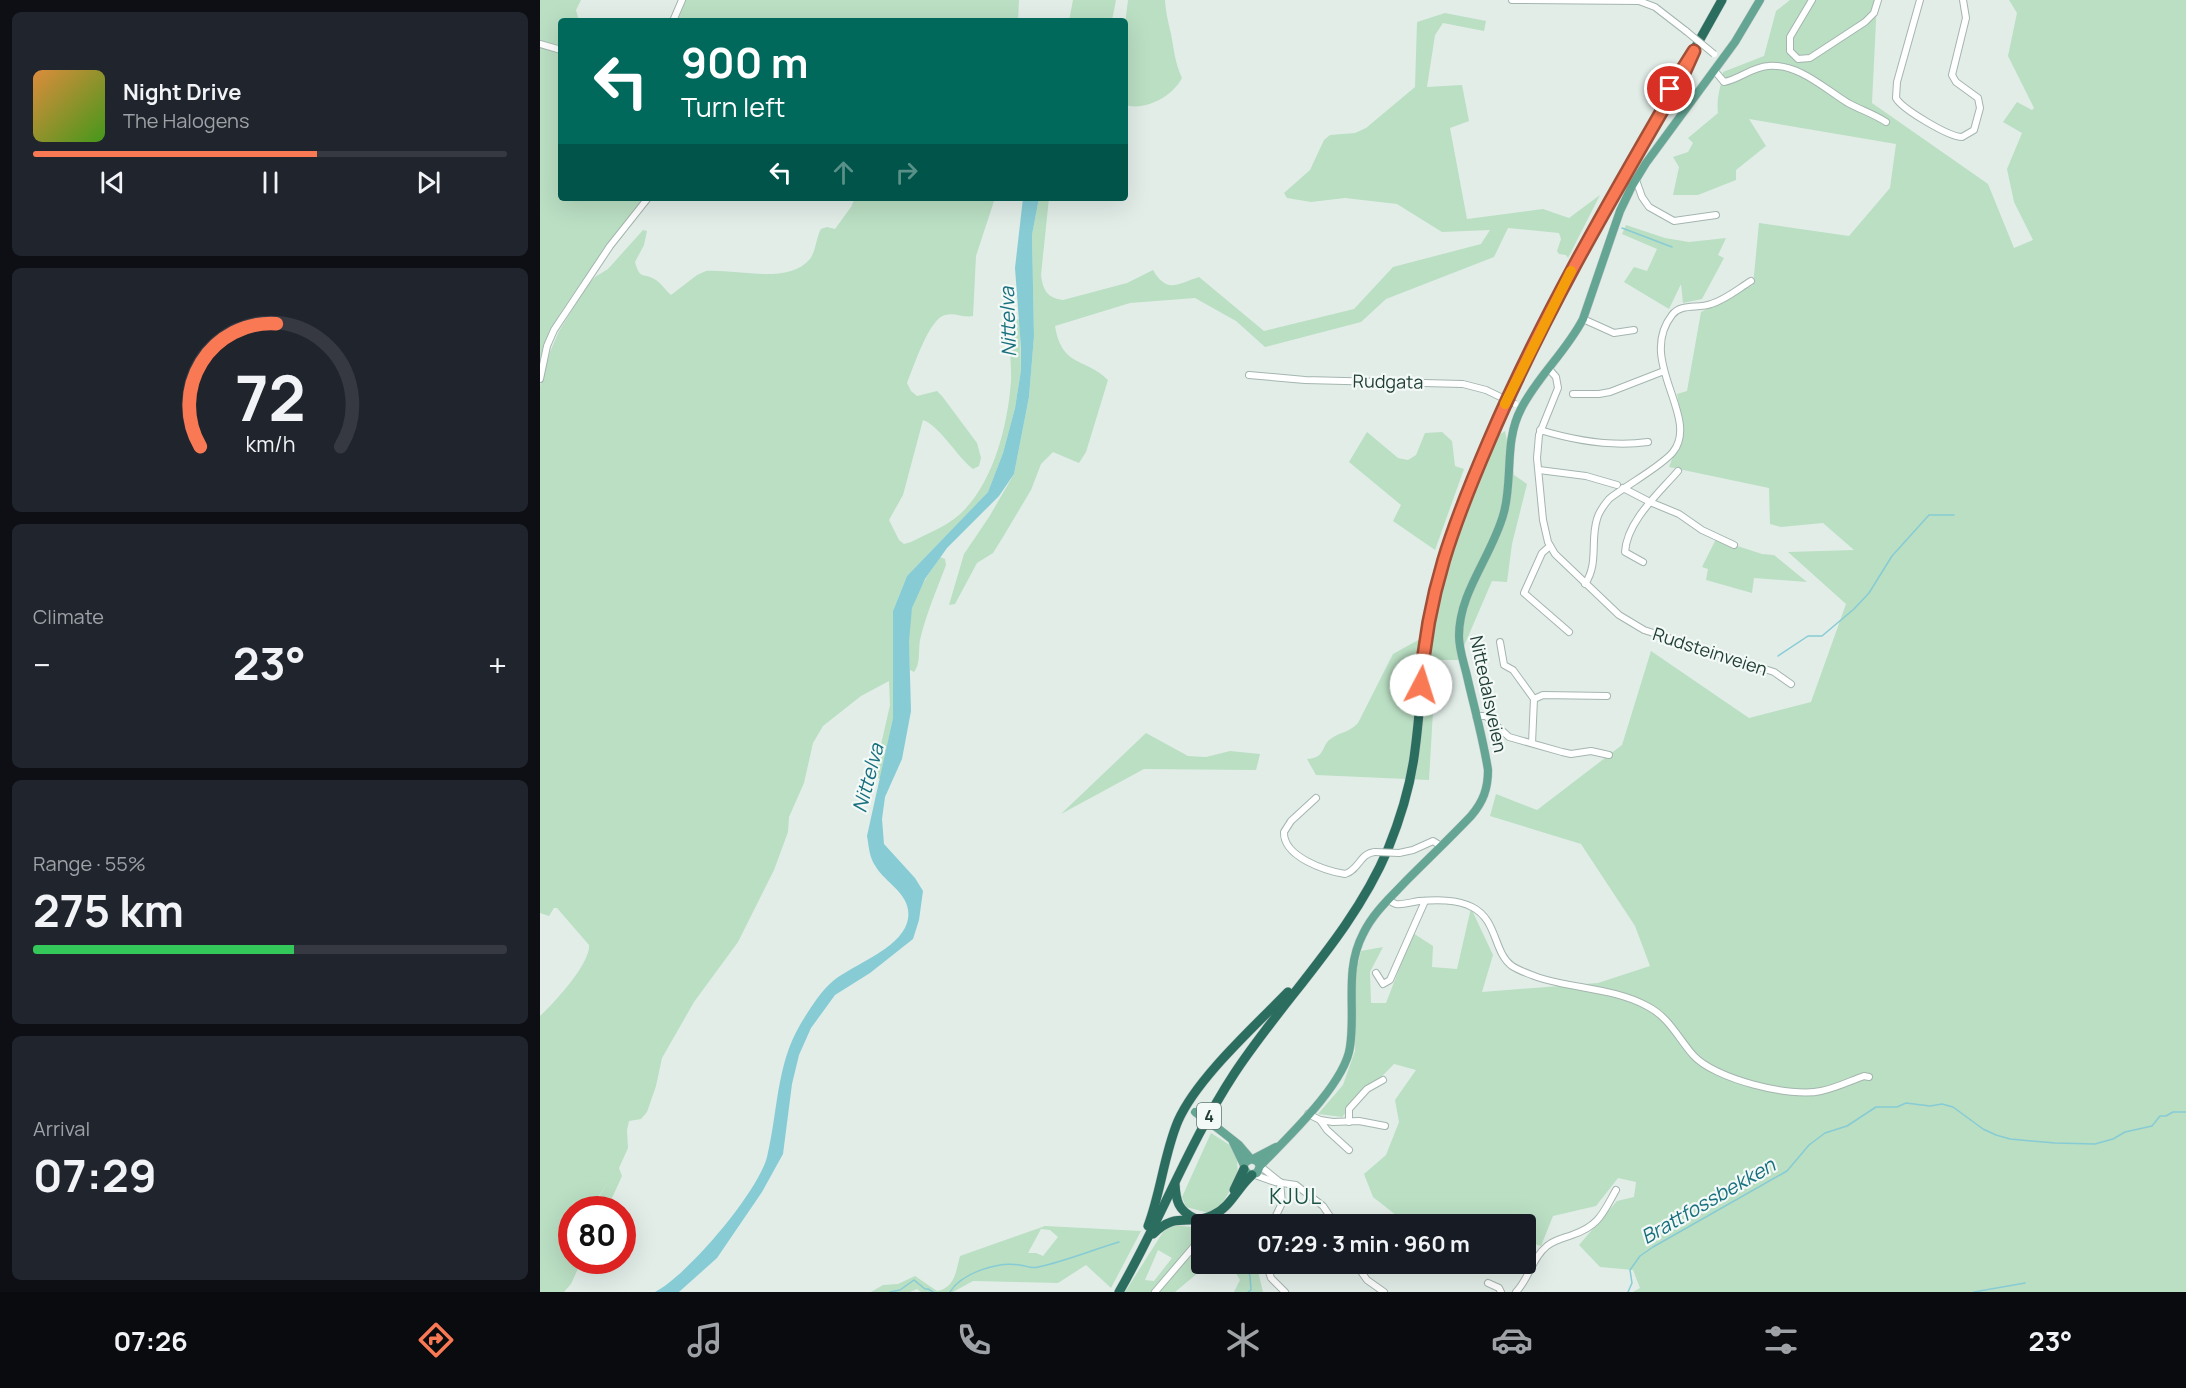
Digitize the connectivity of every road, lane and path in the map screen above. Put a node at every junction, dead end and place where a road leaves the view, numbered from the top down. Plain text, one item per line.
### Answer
1 (682, 0) edge
2 (1512, 0) edge
3 (1722, 0) edge
4 (1760, 0) edge
5 (1812, 0) edge
6 (1878, 0) edge
7 (1920, 0) edge
8 (1963, 0) edge
9 (674, 18) edge
10 (540, 44) edge
11 (558, 49) edge
12 (1694, 51) junction
13 (1722, 60) junction
14 (1714, 70) junction
15 (1886, 122) dead end
16 (1635, 180) junction
17 (646, 201) edge
18 (1716, 215) dead end
19 (1750, 281) dead end
20 (1583, 319) junction
21 (1634, 330) dead end
22 (1549, 369) junction
23 (1664, 371) junction
24 (1249, 375) dead end
25 (540, 379) edge
26 (1573, 394) dead end
27 (1518, 406) junction
28 (1540, 430) junction
29 (1648, 442) dead end
30 (1539, 470) junction
31 (1678, 471) dead end
32 (1620, 487) junction
33 (1650, 502) junction
34 (1734, 545) dead end
35 (1550, 546) junction
36 (1643, 562) dead end
37 (1585, 584) junction
38 (1569, 632) dead end
39 (1500, 642) dead end
40 (1791, 684) dead end
41 (1607, 696) dead end
42 (1534, 699) junction
43 (1476, 716) junction
44 (1532, 743) junction
45 (1609, 755) dead end
46 (1316, 798) dead end
47 (1441, 846) junction
48 (1388, 899) junction
49 (1425, 901) junction
50 (1376, 973) dead end
51 (1298, 982) junction
52 (1286, 1002) junction
53 (1869, 1077) dead end
54 (1383, 1080) dead end
55 (1186, 1106) junction
56 (1308, 1114) junction
57 (1320, 1120) junction
58 (1350, 1122) junction
59 (1385, 1126) dead end
60 (1232, 1140) junction
61 (1277, 1146) junction
62 (1349, 1150) dead end
63 (1252, 1159) junction
64 (1260, 1166) junction
65 (1248, 1171) junction
66 (1280, 1182) junction
67 (1175, 1184) junction
68 (1616, 1190) dead end
69 (1217, 1214) edge
70 (1277, 1214) edge
71 (1328, 1214) edge
72 (1191, 1216) edge
73 (1191, 1218) edge
74 (1147, 1240) junction
75 (1191, 1250) edge
76 (1136, 1261) junction
77 (1270, 1274) edge
78 (1363, 1274) edge
79 (1488, 1283) dead end
80 (1119, 1292) edge
81 (1155, 1292) edge
82 (1285, 1292) edge
83 (1384, 1292) edge
84 (1501, 1292) edge
85 (1516, 1292) edge

1 - 9 street
2 - 13 street, bridge
3 - 12 highway, 4
4 - 13 main road, Nittedalsveien
5 - 6 street
7 - 8 street
10 - 11 street
12 - 51 highway, 4
12 - 52 highway, 4
13 - 14 main road, Nittedalsveien
14 - 15 street
14 - 16 main road, Nittedalsveien
16 - 18 street
16 - 20 main road, Nittedalsveien
17 - 25 street
19 - 23 street
20 - 21 street
20 - 22 main road, Nittedalsveien
22 - 27 main road, Nittedalsveien
22 - 28 street, Rudsteinveien
23 - 26 street
23 - 32 street
24 - 27 street, Rudgata, bridge
27 - 43 main road, Nittedalsveien
28 - 29 street
28 - 30 street, Rudsteinveien
30 - 32 street
30 - 35 street, Rudsteinveien
31 - 33 street
32 - 33 street
32 - 37 street
33 - 34 street
33 - 36 street
35 - 37 street, Rudsteinveien
35 - 38 street
37 - 40 street, Rudsteinveien
39 - 42 street
41 - 42 street
42 - 44 street
43 - 44 street
43 - 47 main road, Nittedalsveien
44 - 45 street
46 - 47 street, bridge
47 - 48 main road, Nittedalsveien
48 - 49 street
48 - 56 main road, Nittedalsveien
49 - 50 street
49 - 53 street
51 - 52 highway, 4
51 - 55 highway, 4
52 - 67 highway, 4
54 - 58 street
55 - 60 main road, bridge
55 - 76 highway, 4
56 - 57 street
56 - 61 main road, Nittedalsveien
57 - 58 street
57 - 62 street
58 - 59 street
60 - 63 main road
60 - 65 main road
61 - 63 main road, Nittedalsveien
61 - 64 main road, Nittedalsveien
63 - 64 main road
63 - 65 main road, Nittedalsveien
64 - 65 main road, Nittedalsveien
64 - 66 street
65 - 66 street
65 - 69 highway, 4
66 - 70 street
66 - 71 street
67 - 72 highway
67 - 74 highway, 4
68 - 85 street
73 - 74 highway, 4
74 - 76 highway, 4
75 - 81 street
76 - 80 highway, 4
77 - 82 street
78 - 83 street
79 - 84 street

